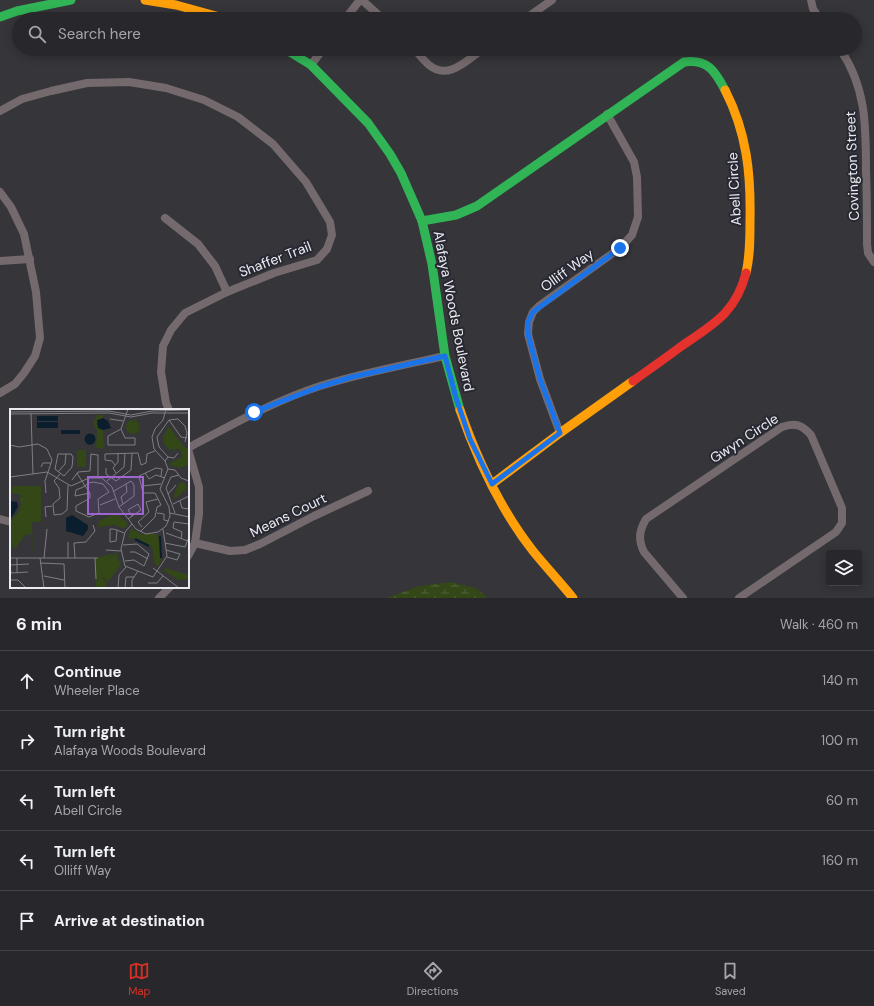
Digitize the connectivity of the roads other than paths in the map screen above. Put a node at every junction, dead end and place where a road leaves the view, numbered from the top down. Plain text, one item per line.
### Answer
1 (71, 0) edge
2 (145, 0) edge
3 (361, 0) edge
4 (552, 0) edge
5 (811, 0) edge
6 (157, 1) edge
7 (15, 12) edge
8 (202, 12) edge
9 (351, 12) edge
10 (375, 12) edge
11 (535, 12) edge
12 (815, 12) edge
13 (12, 13) edge
14 (0, 18) edge
15 (296, 56) edge
16 (318, 56) edge
17 (420, 56) edge
18 (473, 56) edge
19 (844, 56) edge
20 (311, 65) junction
21 (0, 111) edge
22 (607, 114) junction
23 (870, 151) edge
24 (0, 192) edge
25 (165, 218) dead end
26 (422, 221) junction
27 (30, 259) junction
28 (0, 261) edge
29 (874, 262) edge
30 (227, 292) junction
31 (445, 356) junction
32 (0, 393) edge
33 (169, 409) edge
34 (560, 433) junction
35 (189, 448) edge
36 (189, 452) edge
37 (492, 484) junction
38 (368, 491) dead end
39 (0, 519) edge
40 (10, 522) edge
41 (195, 543) junction
42 (189, 554) edge
43 (169, 588) edge
44 (159, 598) edge
45 (573, 598) edge
46 (683, 598) edge
47 (739, 598) edge

1 - 7 street
2 - 6 street
3 - 9 street
3 - 10 street
4 - 11 street
5 - 12 street
6 - 8 street
13 - 14 street
15 - 20 street, Alafaya Woods Boulevard
16 - 20 street
17 - 18 street
19 - 23 street, Covington Street
20 - 26 street, Alafaya Woods Boulevard
21 - 30 street, Shaffer Trail
22 - 26 street, Abell Circle
22 - 34 street, Olliff Way
22 - 34 street, Abell Circle
23 - 29 street, Covington Street
24 - 27 street
25 - 30 street
26 - 31 street, Alafaya Woods Boulevard
27 - 28 street
27 - 32 street
30 - 33 street, Shaffer Trail
31 - 35 street
31 - 37 street, Alafaya Woods Boulevard
34 - 37 street, Abell Circle
36 - 41 street
37 - 45 street, Alafaya Woods Boulevard
38 - 41 street, Means Court
39 - 40 street
41 - 42 street
43 - 44 street
46 - 47 street, Gwyn Circle

